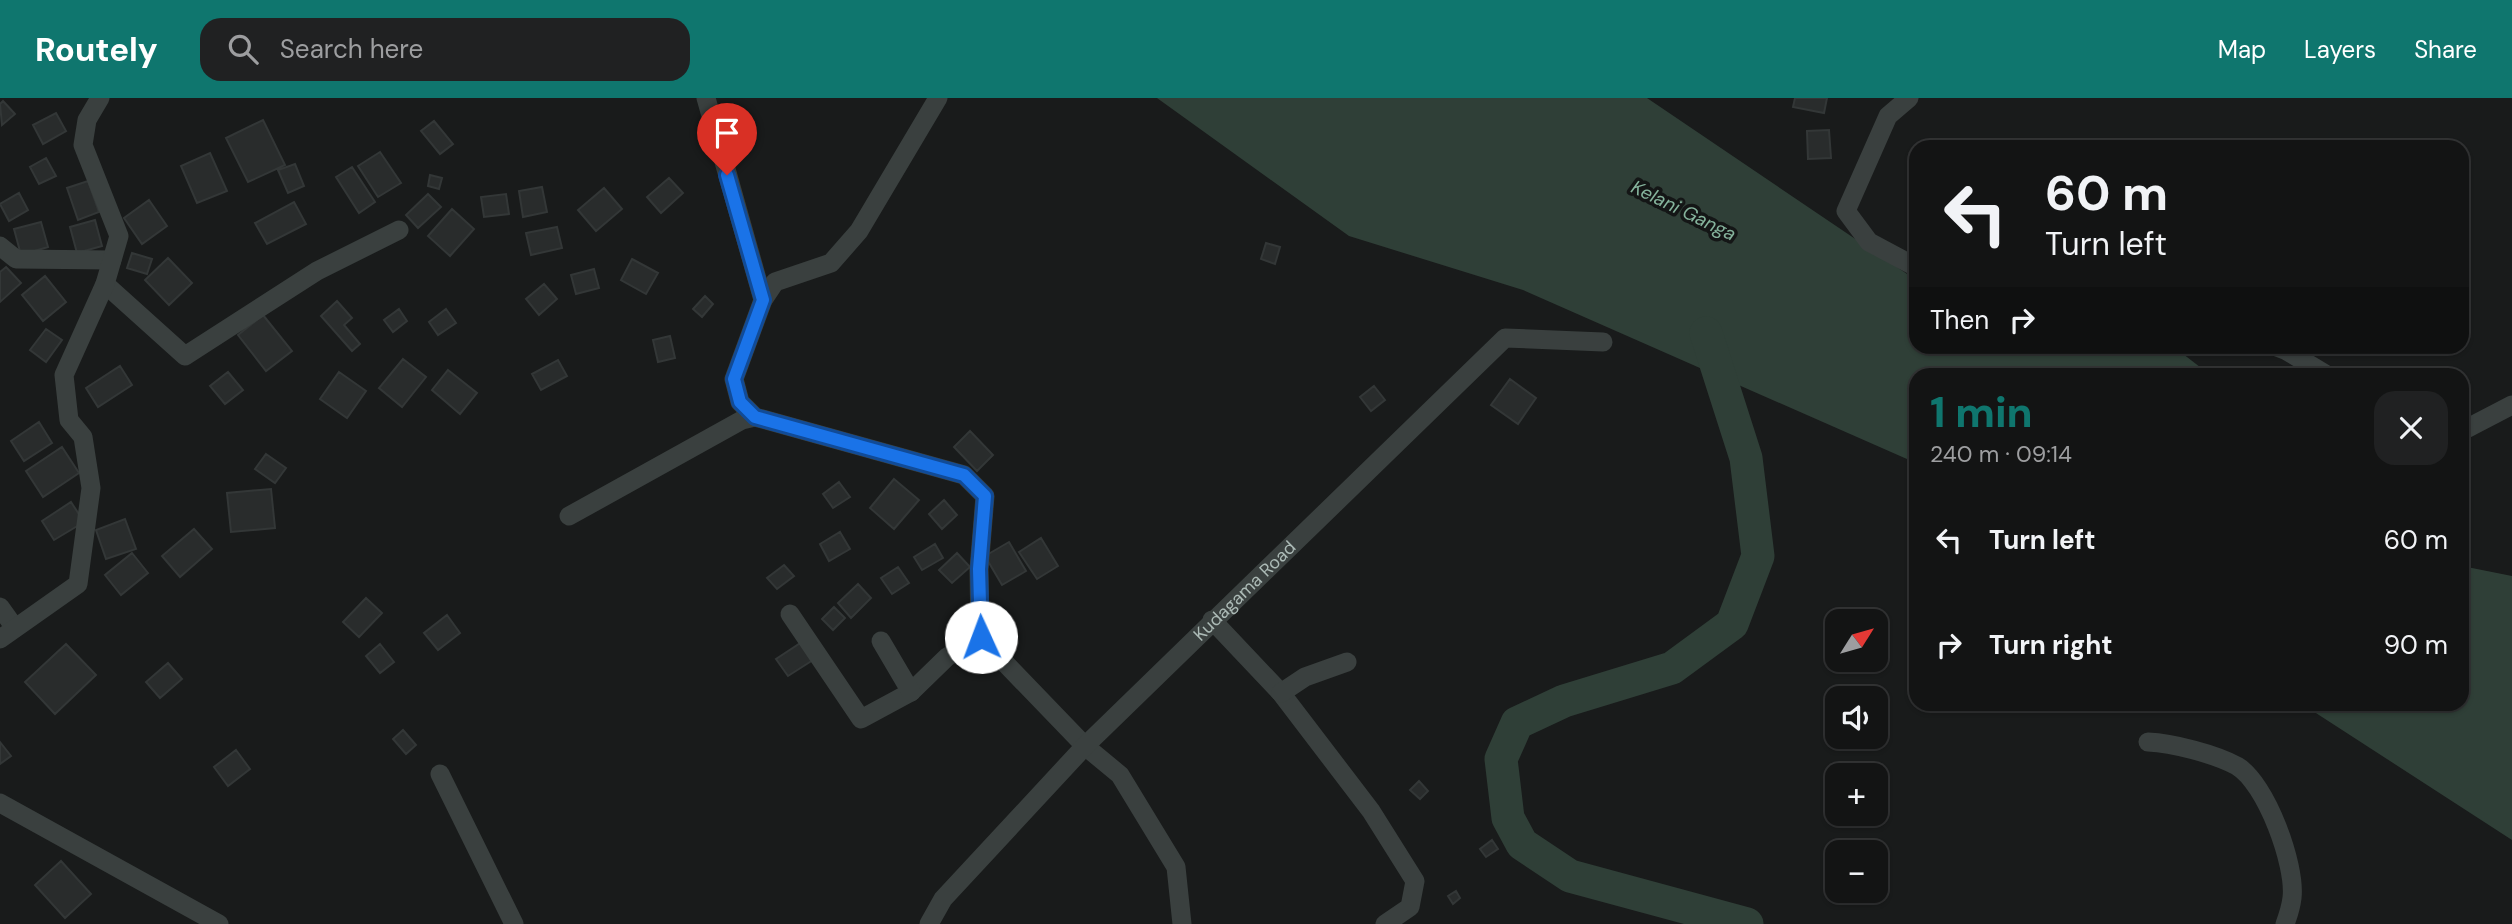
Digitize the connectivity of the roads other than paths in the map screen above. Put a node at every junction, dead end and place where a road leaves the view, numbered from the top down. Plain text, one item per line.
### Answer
1 (100, 98) edge
2 (706, 98) edge
3 (937, 98) edge
4 (1909, 98) edge
5 (399, 230) dead end
6 (0, 246) edge
7 (112, 260) junction
8 (1909, 263) edge
9 (105, 284) junction
10 (763, 300) junction
11 (1603, 342) dead end
12 (2292, 354) edge
13 (2315, 368) edge
14 (2512, 405) edge
15 (755, 417) junction
16 (2469, 427) edge
17 (569, 516) dead end
18 (0, 607) edge
19 (790, 614) dead end
20 (1212, 620) junction
21 (8, 633) edge
22 (981, 637) junction
23 (881, 641) dead end
24 (1347, 662) dead end
25 (911, 692) junction
26 (1280, 694) junction
27 (2148, 742) dead end
28 (1085, 746) junction
29 (440, 774) dead end
30 (0, 803) edge
31 (219, 924) edge
32 (514, 924) edge
33 (929, 924) edge
34 (1182, 924) edge
35 (1385, 924) edge
36 (2285, 924) edge

1 - 7 street
2 - 10 street
3 - 10 street
4 - 8 street
5 - 9 street
6 - 7 street
7 - 9 street
9 - 21 street
10 - 15 street
11 - 20 street, Kudagama Road
12 - 13 street
14 - 16 street
15 - 17 street
15 - 22 street
18 - 21 street
19 - 25 street
20 - 26 street
20 - 28 street, Kudagama Road
22 - 25 street
22 - 28 street
23 - 25 street
24 - 26 street
26 - 35 street
27 - 36 street
28 - 33 street, Kudagama Road
28 - 34 street
29 - 32 street
30 - 31 street

